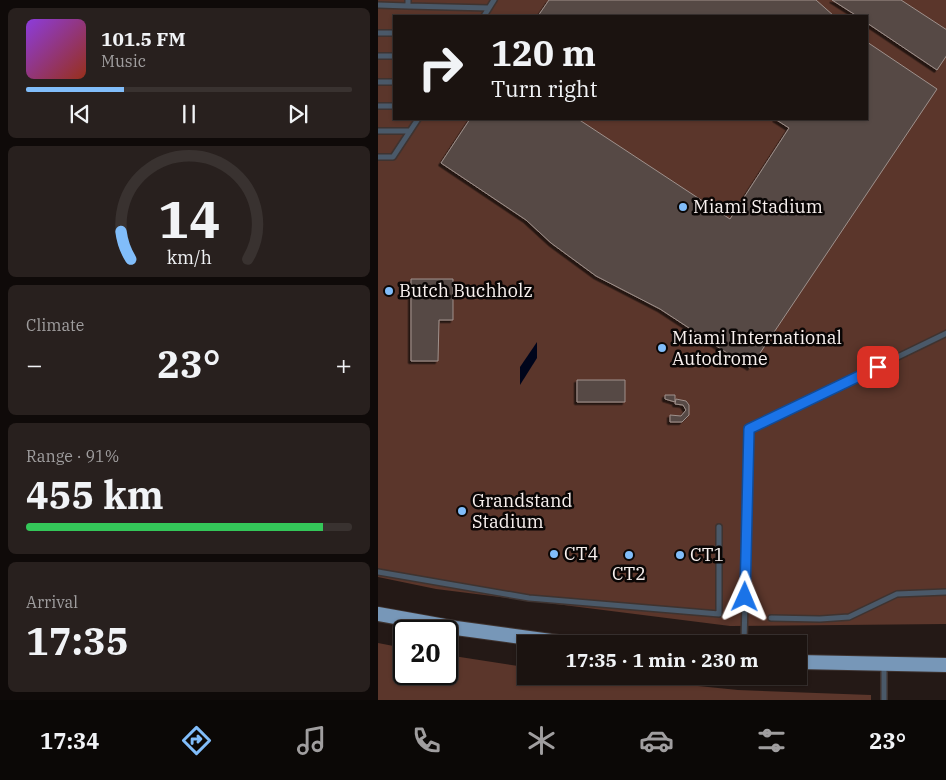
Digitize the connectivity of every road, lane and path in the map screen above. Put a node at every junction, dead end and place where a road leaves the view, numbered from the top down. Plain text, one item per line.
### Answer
1 (494, 0) edge
2 (408, 3) edge
3 (378, 5) edge
4 (489, 8) junction
5 (485, 15) edge
6 (378, 33) edge
7 (393, 33) edge
8 (378, 56) edge
9 (393, 56) edge
10 (378, 82) edge
11 (393, 82) edge
12 (378, 106) edge
13 (393, 106) edge
14 (417, 120) edge
15 (378, 131) edge
16 (410, 131) junction
17 (378, 157) edge
18 (946, 333) edge
19 (719, 526) dead end
20 (378, 572) edge
21 (946, 592) edge
22 (378, 614) edge
23 (771, 618) dead end
24 (744, 635) edge
25 (517, 636) edge
26 (807, 662) edge
27 (884, 665) junction
28 (946, 665) edge
29 (884, 700) edge

1 - 4 lane
2 - 3 lane
2 - 4 lane
4 - 5 lane
6 - 7 lane
8 - 9 lane
10 - 11 lane
12 - 13 lane
14 - 16 lane
15 - 16 lane
16 - 17 lane
18 - 24 lane
19 - 20 lane
21 - 23 lane
22 - 25 main road
26 - 27 main road
27 - 28 main road
27 - 29 lane

